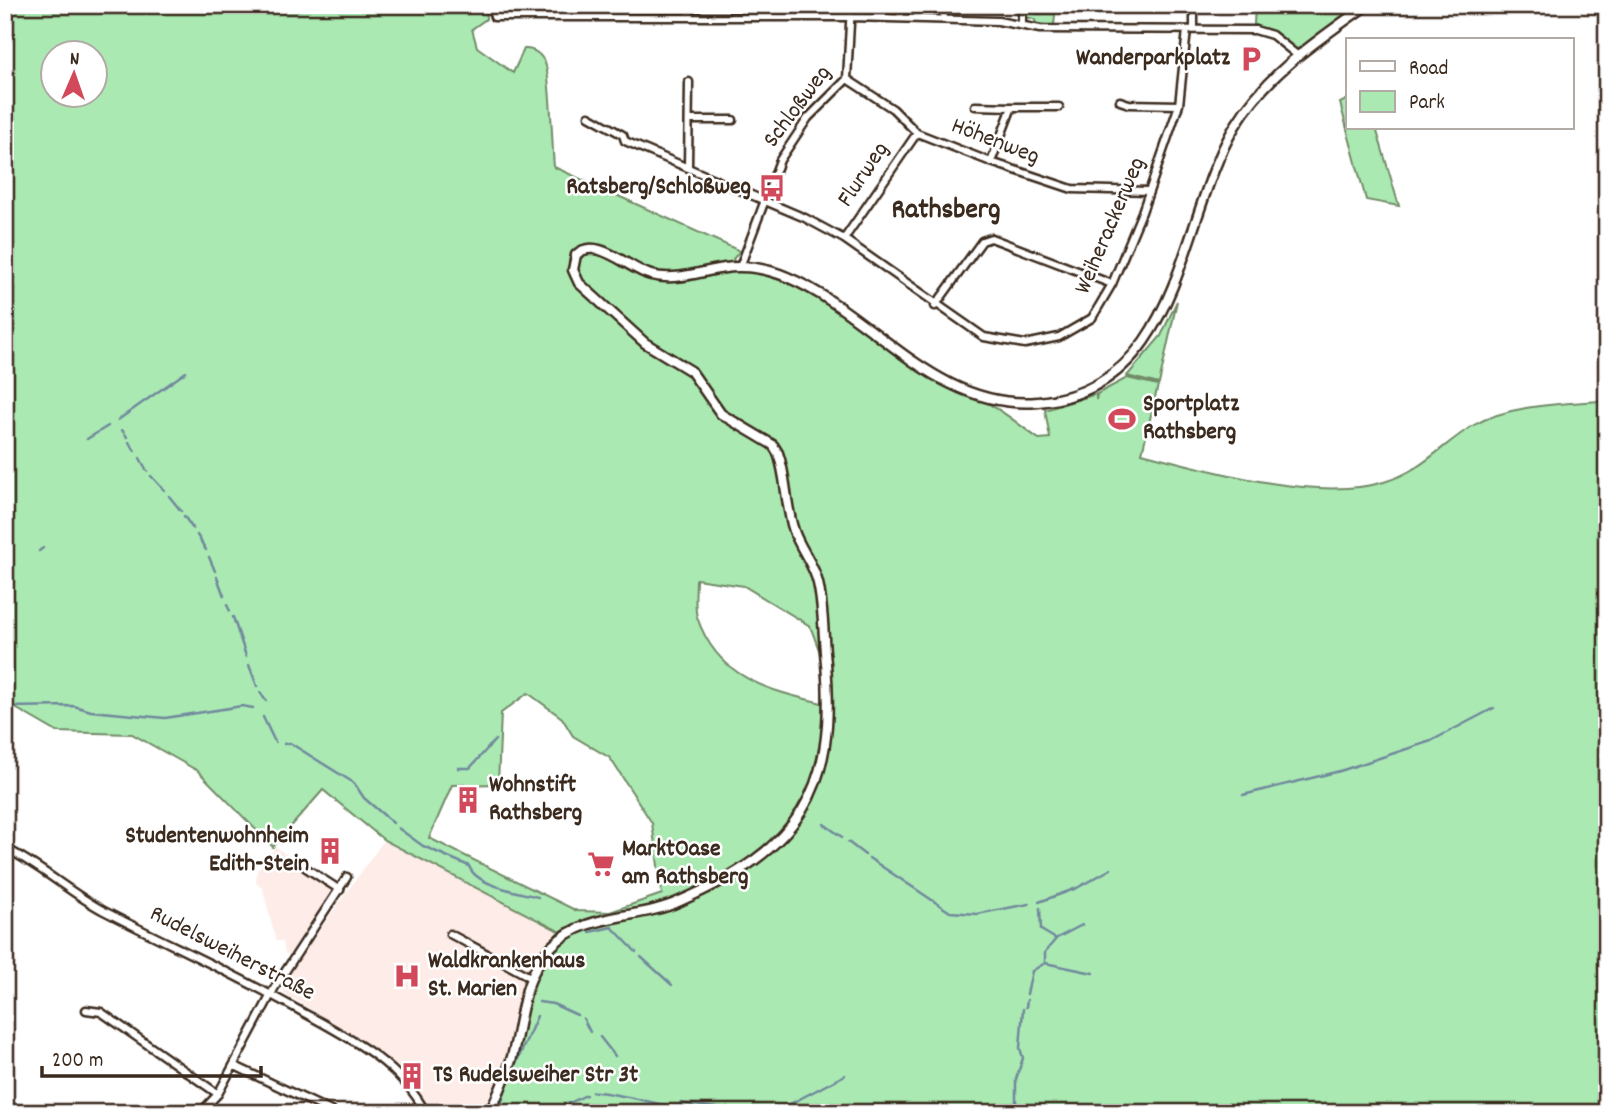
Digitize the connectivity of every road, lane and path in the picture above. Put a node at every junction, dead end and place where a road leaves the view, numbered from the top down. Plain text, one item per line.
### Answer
1 (491, 5) edge
2 (689, 5) edge
3 (851, 5) edge
4 (899, 5) edge
5 (923, 5) edge
6 (943, 5) edge
7 (1022, 5) edge
8 (1194, 5) edge
9 (1367, 5) edge
10 (689, 17) junction
11 (852, 17) junction
12 (901, 18) junction
13 (916, 18) junction
14 (944, 19) junction
15 (1022, 24) junction
16 (1190, 30) junction
17 (1297, 55) junction
18 (847, 79) junction
19 (690, 82) dead end
20 (1120, 101) dead end
21 (1179, 105) junction
22 (975, 106) dead end
23 (1012, 107) junction
24 (1059, 107) dead end
25 (589, 116) dead end
26 (689, 120) junction
27 (733, 120) dead end
28 (917, 133) junction
29 (991, 162) junction
30 (688, 168) junction
31 (1149, 191) junction
32 (765, 199) junction
33 (844, 239) junction
34 (740, 267) junction
35 (1112, 284) junction
36 (935, 306) junction
37 (5, 848) edge
38 (306, 868) dead end
39 (347, 877) dead end
40 (340, 890) junction
41 (450, 934) dead end
42 (530, 977) junction
43 (271, 994) junction
44 (86, 1010) dead end
45 (235, 1066) junction
46 (218, 1094) junction
47 (5, 1107) edge
48 (17, 1113) edge
49 (200, 1113) edge
50 (335, 1113) edge
51 (426, 1113) edge
52 (491, 1113) edge

1 - 10 street
2 - 10 street
3 - 11 street, Schloßweg
4 - 12 street
5 - 13 street
6 - 14 street
7 - 15 street
8 - 16 street, Weiherackerweg
9 - 17 street
10 - 11 street
11 - 12 street
11 - 18 street, Schloßweg
12 - 13 street
13 - 14 street
14 - 15 street
15 - 16 street
16 - 17 street
16 - 21 street, Weiherackerweg
17 - 34 street
18 - 28 street, Höhenweg
18 - 32 street, Schloßweg
19 - 26 street
20 - 21 street
21 - 31 street, Weiherackerweg
22 - 23 street
23 - 24 street
23 - 29 street
25 - 30 street, Weiherackerweg
26 - 27 street
26 - 30 street
28 - 29 street, Höhenweg
28 - 33 street, Flurweg
29 - 31 street, Höhenweg
30 - 32 street, Weiherackerweg
31 - 35 street, Weiherackerweg
32 - 33 street, Weiherackerweg
32 - 34 street, Schloßweg
33 - 36 street, Weiherackerweg
34 - 42 street
35 - 36 street, Weiherackerweg
35 - 36 street
37 - 43 street, Rudelsweiherstraße
38 - 40 street
39 - 40 street
40 - 43 street
41 - 42 street
42 - 52 street
43 - 45 street
43 - 51 street, Rudelsweiherstraße
44 - 46 street
45 - 46 street
45 - 50 street
46 - 49 street
47 - 48 street

